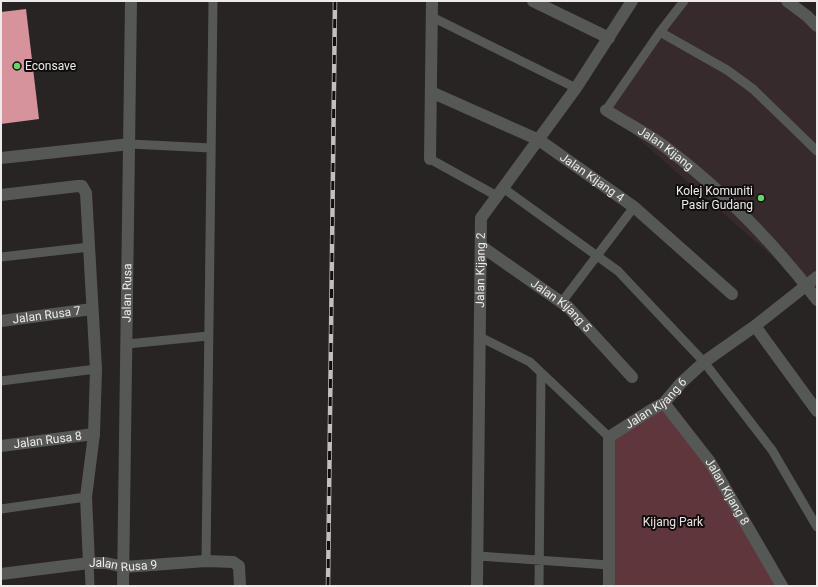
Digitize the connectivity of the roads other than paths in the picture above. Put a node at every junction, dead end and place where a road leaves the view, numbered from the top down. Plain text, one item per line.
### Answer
1 (131, 1) edge
2 (213, 1) edge
3 (432, 1) edge
4 (533, 1) edge
5 (632, 1) edge
6 (684, 1) edge
7 (787, 1) edge
8 (432, 17) junction
9 (817, 26) edge
10 (660, 32) junction
11 (609, 38) junction
12 (576, 88) junction
13 (431, 92) junction
14 (606, 110) joint
15 (539, 140) junction
16 (130, 144) junction
17 (211, 148) junction
18 (817, 151) edge
19 (1, 158) edge
20 (430, 159) joint
21 (500, 192) junction
22 (1, 195) edge
23 (634, 207) junction
24 (481, 246) junction
25 (90, 247) junction
26 (598, 256) junction
27 (1, 257) edge
28 (817, 277) edge
29 (806, 286) junction
30 (732, 294) dead end
31 (817, 300) edge
32 (561, 303) junction
33 (92, 309) junction
34 (1, 321) edge
35 (755, 326) junction
36 (208, 336) junction
37 (480, 336) junction
38 (127, 344) junction
39 (704, 362) junction
40 (96, 370) junction
41 (541, 373) junction
42 (632, 377) dead end
43 (1, 381) edge
44 (664, 403) junction
45 (817, 411) edge
46 (94, 434) junction
47 (609, 437) junction
48 (1, 446) edge
49 (86, 497) junction
50 (1, 509) edge
51 (817, 527) edge
52 (478, 556) junction
53 (539, 559) junction
54 (206, 561) junction
55 (89, 563) junction
56 (609, 565) junction
57 (124, 567) junction
58 (1, 574) edge
59 (90, 586) edge
60 (123, 586) edge
61 (240, 586) edge
62 (478, 586) edge
63 (539, 586) edge
64 (608, 586) edge
65 (782, 586) edge

1 - 16 street, Jalan Rusa
2 - 17 lane
3 - 8 street
4 - 11 street
5 - 11 street, Jalan Kijang 2
6 - 10 lane
7 - 9 street
8 - 12 lane
8 - 13 street
10 - 14 lane
10 - 18 lane
11 - 12 street, Jalan Kijang 2
12 - 15 street, Jalan Kijang 2
13 - 15 street, Jalan Kijang 4
13 - 20 street
14 - 29 street, Jalan Kijang
15 - 21 street, Jalan Kijang 2
15 - 23 street, Jalan Kijang 4
16 - 17 lane
16 - 19 street
16 - 38 street, Jalan Rusa
17 - 36 lane
20 - 21 lane
21 - 24 street, Jalan Kijang 2
21 - 26 lane
22 - 25 street
23 - 26 lane
23 - 30 street, Jalan Kijang 4
24 - 32 street, Jalan Kijang 5
24 - 37 street, Jalan Kijang 2
25 - 27 lane
25 - 33 street
26 - 32 lane
26 - 39 lane
28 - 29 street, Jalan Kijang 6
29 - 31 street, Jalan Kijang
29 - 35 street, Jalan Kijang 6
32 - 42 street, Jalan Kijang 5
33 - 34 street, Jalan Rusa 7
33 - 40 street
35 - 39 street, Jalan Kijang 6
35 - 45 street
36 - 38 lane
36 - 54 lane
37 - 41 lane
37 - 52 street, Jalan Kijang 2
38 - 57 street, Jalan Rusa
39 - 44 street, Jalan Kijang 6
39 - 51 lane
40 - 43 lane
40 - 46 street
41 - 47 lane
41 - 53 lane
44 - 47 street, Jalan Kijang 6
44 - 65 street, Jalan Kijang 8
46 - 48 street, Jalan Rusa 8
46 - 49 street
47 - 56 street
49 - 50 lane
49 - 55 street
52 - 53 lane
52 - 62 street, Jalan Kijang 2
53 - 56 lane
53 - 63 lane
54 - 57 street, Jalan Rusa 9
54 - 61 street, Jalan Rusa 9
55 - 57 street, Jalan Rusa 9
55 - 58 street, Jalan Rusa 9
55 - 59 lane
56 - 64 street
57 - 60 street, Jalan Rusa

